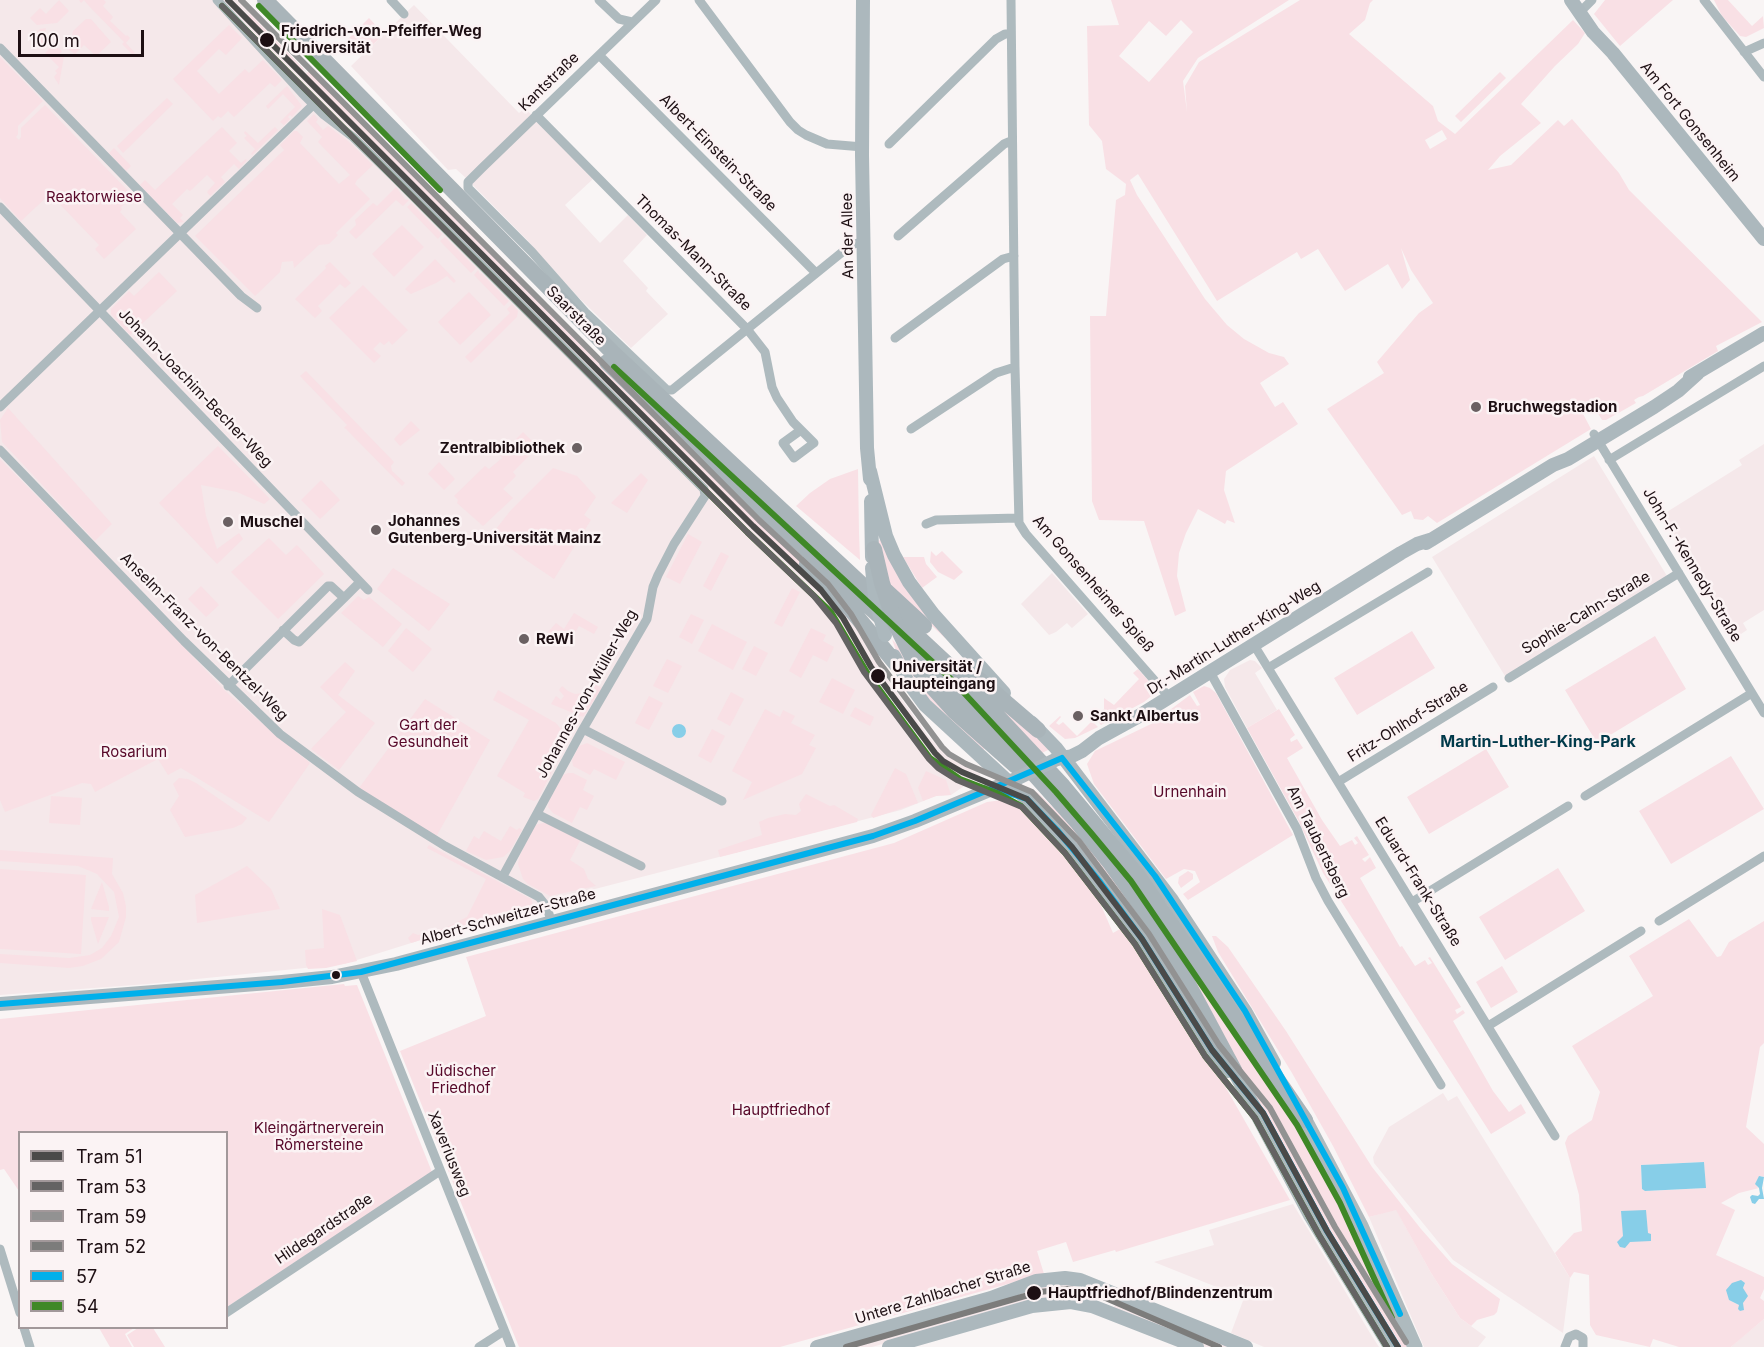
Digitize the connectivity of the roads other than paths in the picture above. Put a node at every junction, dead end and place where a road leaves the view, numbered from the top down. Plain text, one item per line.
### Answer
1 (217, 0) edge
2 (250, 0) edge
3 (265, 0) edge
4 (391, 0) edge
5 (599, 0) edge
6 (656, 0) edge
7 (699, 0) edge
8 (863, 0) edge
9 (1011, 0) edge
10 (1571, 0) edge
11 (1592, 0) edge
12 (1704, 0) edge
13 (1581, 12) junction
14 (404, 14) dead end
15 (632, 22) junction
16 (1011, 34) junction
17 (1764, 43) edge
18 (0, 48) edge
19 (1744, 52) junction
20 (599, 55) junction
21 (1764, 77) edge
22 (313, 105) junction
23 (536, 115) junction
24 (1011, 141) junction
25 (889, 144) dead end
26 (863, 147) junction
27 (468, 189) joint
28 (0, 207) edge
29 (180, 234) junction
30 (898, 236) dead end
31 (1764, 239) edge
32 (865, 241) junction
33 (1014, 256) junction
34 (816, 273) junction
35 (257, 308) dead end
36 (100, 311) junction
37 (747, 329) junction
38 (1764, 333) edge
39 (895, 338) dead end
40 (1764, 366) edge
41 (1015, 367) junction
42 (0, 407) edge
43 (911, 429) dead end
44 (801, 430) dead end
45 (1596, 437) junction
46 (697, 449) junction
47 (0, 450) edge
48 (1609, 460) junction
49 (870, 471) junction
50 (1018, 518) junction
51 (926, 524) dead end
52 (805, 530) junction
53 (873, 545) junction
54 (1428, 573) dead end
55 (1679, 573) junction
56 (360, 582) junction
57 (368, 590) dead end
58 (344, 598) junction
59 (283, 630) junction
60 (1254, 645) junction
61 (898, 666) junction
62 (1268, 668) junction
63 (1210, 672) junction
64 (1509, 678) dead end
65 (228, 686) junction
66 (1494, 687) dead end
67 (1752, 693) junction
68 (1169, 697) junction
69 (1764, 713) edge
70 (582, 729) junction
71 (1038, 730) junction
72 (1099, 738) junction
73 (1082, 751) junction
74 (981, 758) junction
75 (1060, 758) junction
76 (1012, 780) junction
77 (1080, 781) junction
78 (1338, 782) junction
79 (1049, 790) junction
80 (984, 792) junction
81 (1585, 796) dead end
82 (1027, 799) junction
83 (722, 801) dead end
84 (1568, 806) dead end
85 (537, 814) junction
86 (1764, 856) edge
87 (641, 866) dead end
88 (503, 876) junction
89 (1412, 902) junction
90 (551, 921) junction
91 (1659, 921) dead end
92 (1641, 931) dead end
93 (361, 972) junction
94 (0, 1004) edge
95 (1488, 1026) junction
96 (1234, 1070) joint
97 (1441, 1085) dead end
98 (1244, 1088) junction
99 (1305, 1120) junction
100 (1555, 1136) dead end
101 (440, 1171) junction
102 (0, 1249) edge
103 (18, 1307) edge
104 (228, 1311) edge
105 (24, 1329) edge
106 (504, 1330) junction
107 (30, 1347) edge
108 (479, 1347) edge
109 (511, 1347) edge
110 (817, 1347) edge
111 (889, 1347) edge
112 (1197, 1347) edge
113 (1246, 1347) edge
114 (1391, 1347) edge
115 (1415, 1347) edge
116 (1565, 1347) edge
117 (1583, 1347) edge

1 - 22 street
2 - 46 highway, Saarstraße
3 - 52 highway, Saarstraße
4 - 14 street
5 - 15 street
6 - 15 street, Kantstraße
7 - 26 street
8 - 26 street, An der Allee
9 - 16 street, Am Gonsenheimer Spieß
10 - 13 street, Am Fort Gonsenheim
11 - 13 street
12 - 19 street
13 - 31 street, Am Fort Gonsenheim
15 - 20 street, Kantstraße
16 - 24 street, Am Gonsenheimer Spieß
16 - 25 street
17 - 19 street
18 - 29 street
19 - 21 street
20 - 23 street, Kantstraße
20 - 34 street, Albert-Einstein-Straße
22 - 29 street
22 - 70 street, Johannes-von-Müller-Weg
23 - 27 street, Kantstraße
23 - 37 street, Thomas-Mann-Straße
24 - 30 street
24 - 33 street, Am Gonsenheimer Spieß
26 - 32 street, An der Allee
27 - 37 street, Saarstraße
28 - 36 street, Johann-Joachim-Becher-Weg
29 - 35 street
29 - 36 street
32 - 34 street
32 - 49 street, An der Allee
33 - 39 street
33 - 41 street, Am Gonsenheimer Spieß
34 - 37 street
36 - 42 street
36 - 56 street, Johann-Joachim-Becher-Weg
37 - 44 street, Thomas-Mann-Straße
38 - 45 street, Dr.-Martin-Luther-King-Weg
40 - 48 street
41 - 43 street
41 - 50 street, Am Gonsenheimer Spieß
45 - 48 street, John-F.-Kennedy-Straße
45 - 60 street, Dr.-Martin-Luther-King-Weg
46 - 61 highway
46 - 79 highway, Saarstraße
47 - 65 street, Anselm-Franz-von-Bentzel-Weg
48 - 55 street, John-F.-Kennedy-Straße
49 - 53 street
49 - 71 street, Saarstraße
50 - 51 street, Am Gonsenheimer Spieß
50 - 68 street, Am Gonsenheimer Spieß
52 - 71 highway
52 - 99 highway, Saarstraße
53 - 61 street, bridge
53 - 79 highway, bridge
54 - 62 street
55 - 64 street, Sophie-Cahn-Straße
55 - 67 street, John-F.-Kennedy-Straße
56 - 57 street, Johann-Joachim-Becher-Weg
56 - 58 street
58 - 59 street
58 - 59 street
59 - 65 street
60 - 62 street, Eduard-Frank-Straße
60 - 63 street, Dr.-Martin-Luther-King-Weg
61 - 74 street, Saarstraße
62 - 78 street, Eduard-Frank-Straße
63 - 68 street, Dr.-Martin-Luther-King-Weg
63 - 97 street, Am Taubertsberg
65 - 88 street, Anselm-Franz-von-Bentzel-Weg
66 - 78 street, Fritz-Ohlhof-Straße
67 - 69 street, John-F.-Kennedy-Straße
67 - 81 street
68 - 72 street, Dr.-Martin-Luther-King-Weg
70 - 83 street
70 - 85 street, Johannes-von-Müller-Weg
71 - 75 street, Saarstraße
72 - 73 street, Dr.-Martin-Luther-King-Weg
72 - 75 street, Dr.-Martin-Luther-King-Weg
73 - 75 street, Dr.-Martin-Luther-King-Weg
73 - 77 street
74 - 76 street, Saarstraße
74 - 80 street
75 - 76 street, Albert-Schweitzer-Straße, bridge
75 - 77 street, Saarstraße
76 - 80 street, Albert-Schweitzer-Straße
76 - 82 street, Saarstraße
77 - 99 street, Saarstraße
78 - 89 street, Eduard-Frank-Straße
79 - 96 highway, Saarstraße
80 - 82 street
80 - 90 street, Albert-Schweitzer-Straße
82 - 98 street, Saarstraße
84 - 89 street
85 - 87 street
85 - 88 street, Johannes-von-Müller-Weg
86 - 91 street
88 - 90 street, Anselm-Franz-von-Bentzel-Weg
89 - 95 street, Eduard-Frank-Straße
90 - 93 street, Albert-Schweitzer-Straße
92 - 95 street
93 - 94 street, Albert-Schweitzer-Straße
93 - 101 street, Xaveriusweg
95 - 100 street, Eduard-Frank-Straße
96 - 98 main road, Saarstraße
98 - 114 main road, Saarstraße
99 - 115 main road, Saarstraße
101 - 104 street, Hildegardstraße
101 - 106 street, Xaveriusweg
102 - 103 street
105 - 107 street
106 - 108 street
106 - 109 street, Xaveriusweg
110 - 113 street, Untere Zahlbacher Straße
111 - 112 street
116 - 117 street

